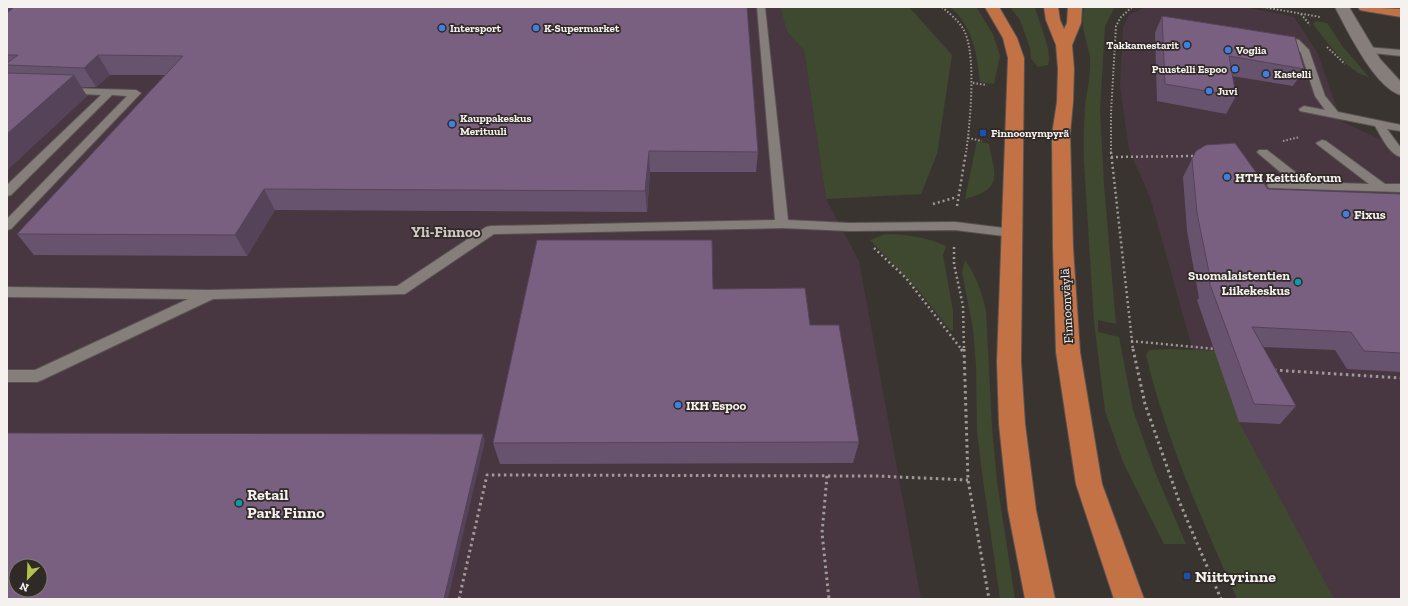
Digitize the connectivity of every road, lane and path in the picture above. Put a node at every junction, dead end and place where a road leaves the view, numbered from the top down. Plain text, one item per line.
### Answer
1 (761, 7) edge
2 (942, 7) edge
3 (992, 7) edge
4 (1052, 7) edge
5 (1075, 7) edge
6 (1132, 7) edge
7 (1342, 7) edge
8 (1365, 7) edge
9 (1401, 13) edge
10 (1283, 39) edge
11 (1064, 45) junction
12 (1366, 50) junction
13 (1401, 54) edge
14 (973, 83) junction
15 (986, 85) dead end
16 (1401, 90) edge
17 (54, 91) edge
18 (109, 93) junction
19 (1304, 109) dead end
20 (1334, 114) junction
21 (1379, 124) junction
22 (1401, 128) edge
23 (968, 138) junction
24 (982, 141) dead end
25 (1322, 143) dead end
26 (1263, 152) dead end
27 (1401, 154) edge
28 (1272, 185) dead end
29 (1305, 186) junction
30 (1383, 188) junction
31 (1401, 188) edge
32 (7, 192) edge
33 (957, 197) junction
34 (932, 204) dead end
35 (782, 224) junction
36 (7, 226) edge
37 (955, 226) junction
38 (849, 227) junction
39 (1012, 233) junction
40 (7, 292) edge
41 (210, 294) junction
42 (1131, 341) junction
43 (1220, 350) dead end
44 (964, 353) junction
45 (1270, 370) edge
46 (7, 376) edge
47 (1401, 378) edge
48 (827, 476) junction
49 (968, 480) junction
50 (459, 599) edge
51 (830, 599) edge
52 (989, 599) edge
53 (1040, 599) edge
54 (1129, 599) edge
55 (1221, 599) edge

1 - 35 lane
2 - 14 path
3 - 39 main road
4 - 11 main road, Finnoonväylä
5 - 11 main road
6 - 42 path
7 - 12 street
8 - 9 main road
10 - 20 lane
11 - 54 main road, Finnoonväylä
12 - 13 lane
12 - 16 street
14 - 15 path
14 - 23 path
17 - 18 lane
18 - 32 lane
18 - 36 lane
19 - 20 lane
20 - 21 lane
21 - 22 lane
21 - 27 lane
23 - 24 path
23 - 33 path
25 - 30 lane
26 - 29 lane
28 - 29 lane
29 - 30 lane
30 - 31 lane
33 - 34 path
33 - 37 path
35 - 38 lane
35 - 41 lane
37 - 38 lane
37 - 39 lane
37 - 44 path
38 - 44 path
39 - 53 main road
40 - 41 lane
41 - 46 lane
42 - 43 path
42 - 55 path
44 - 49 path
45 - 47 path
48 - 49 path
48 - 50 path
48 - 51 path
49 - 52 path

